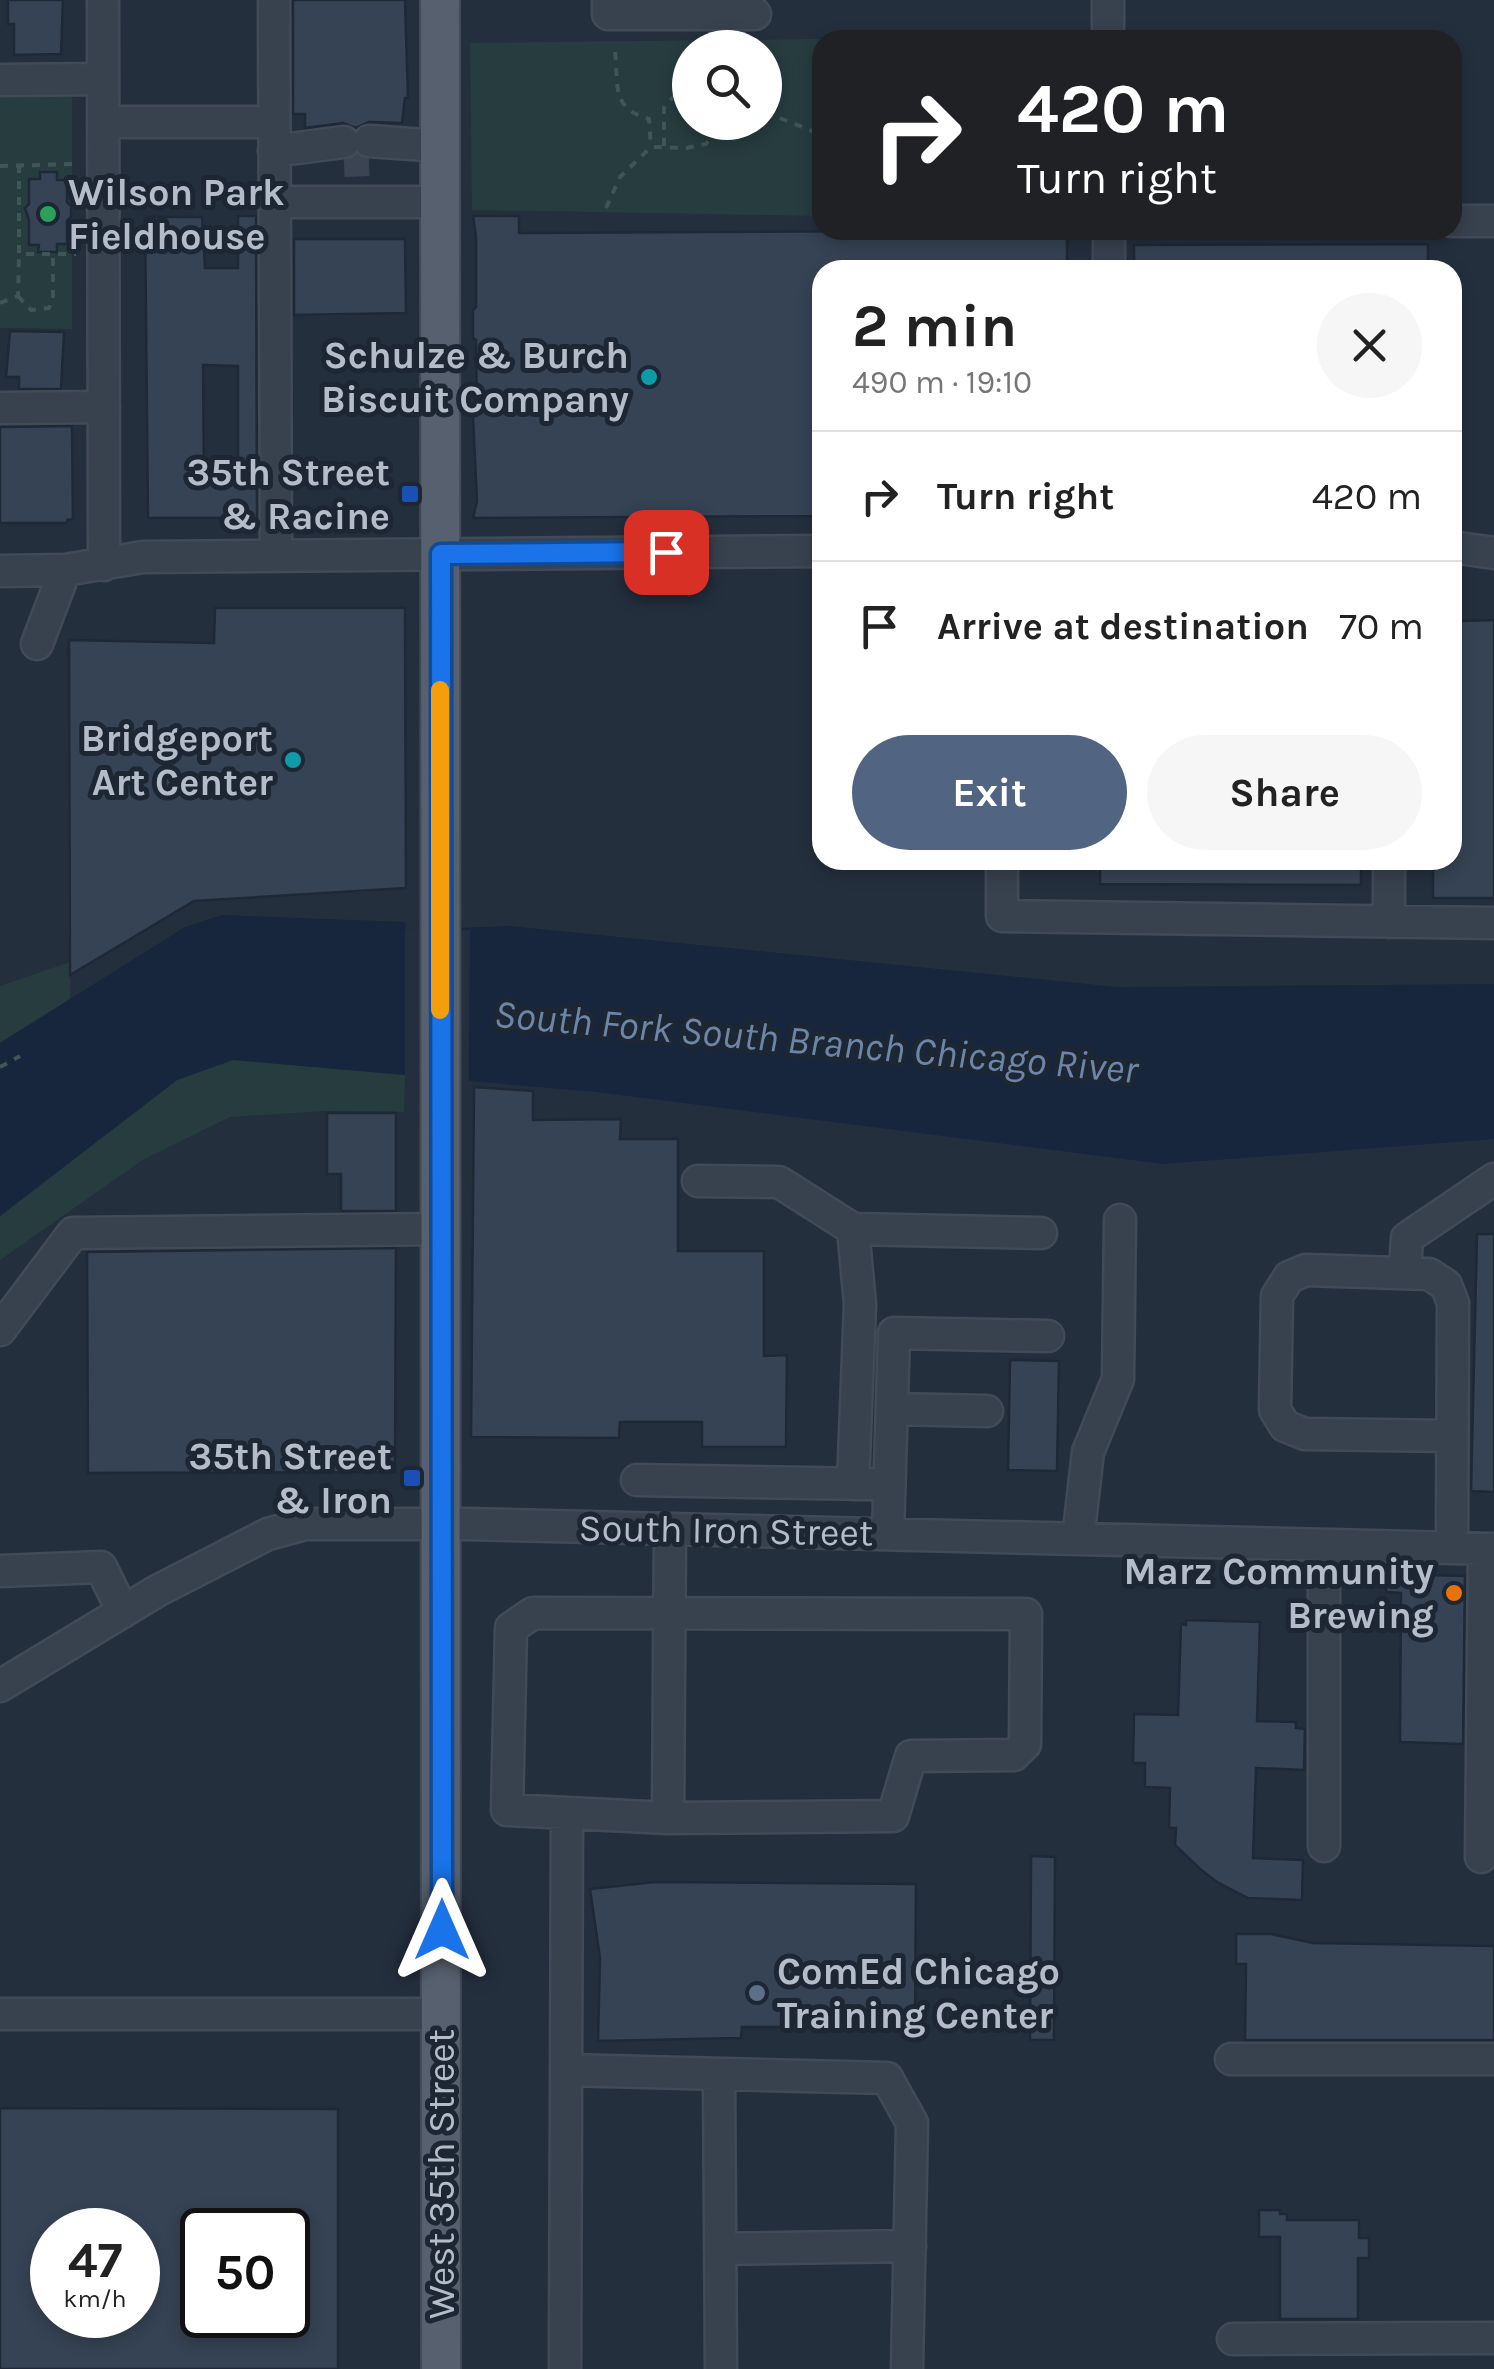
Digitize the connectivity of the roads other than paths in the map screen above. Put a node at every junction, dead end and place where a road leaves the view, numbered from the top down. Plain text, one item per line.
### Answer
1 (103, 0) edge
2 (274, 0) edge
3 (440, 0) edge
4 (608, 0) edge
5 (1108, 0) edge
6 (755, 14) dead end
7 (1108, 30) edge
8 (104, 79) junction
9 (0, 80) edge
10 (104, 122) junction
11 (284, 141) junction
12 (422, 146) junction
13 (275, 202) junction
14 (440, 202) junction
15 (1462, 220) edge
16 (1494, 220) edge
17 (104, 407) junction
18 (0, 408) edge
19 (1494, 540) edge
20 (1462, 545) edge
21 (1462, 548) edge
22 (812, 551) edge
23 (1494, 553) edge
24 (441, 554) junction
25 (276, 556) junction
26 (104, 565) junction
27 (65, 570) junction
28 (0, 571) edge
29 (37, 644) dead end
30 (1002, 870) edge
31 (1389, 870) edge
32 (1389, 922) junction
33 (1494, 923) edge
34 (1494, 1179) edge
35 (698, 1181) dead end
36 (1120, 1220) dead end
37 (442, 1229) junction
38 (853, 1229) junction
39 (1041, 1233) dead end
40 (1405, 1273) junction
41 (0, 1330) edge
42 (1048, 1336) dead end
43 (892, 1409) junction
44 (987, 1411) dead end
45 (1452, 1436) junction
46 (637, 1480) dead end
47 (853, 1484) junction
48 (890, 1484) junction
49 (442, 1524) junction
50 (670, 1529) junction
51 (888, 1534) junction
52 (1078, 1539) junction
53 (1324, 1545) junction
54 (1452, 1548) junction
55 (1489, 1549) edge
56 (0, 1571) edge
57 (124, 1612) junction
58 (669, 1612) junction
59 (0, 1686) edge
60 (567, 1813) junction
61 (668, 1818) junction
62 (1324, 1846) dead end
63 (1481, 1857) dead end
64 (0, 2014) edge
65 (442, 2014) junction
66 (1231, 2059) dead end
67 (1494, 2059) edge
68 (566, 2070) junction
69 (720, 2074) junction
70 (910, 2246) junction
71 (720, 2249) junction
72 (1494, 2338) edge
73 (1233, 2339) dead end
74 (441, 2369) edge
75 (565, 2369) edge
76 (720, 2369) edge
77 (907, 2369) edge

1 - 8 street
2 - 11 street
3 - 12 main road, West 35th Street
4 - 6 street
5 - 7 street
8 - 9 street
8 - 10 street
10 - 11 street
10 - 17 street
11 - 12 street
11 - 13 street
12 - 14 main road, West 35th Street
13 - 14 street
13 - 25 street
14 - 24 main road, West 35th Street
15 - 16 street
17 - 18 street
17 - 26 street
19 - 20 street
21 - 23 street
22 - 24 street
24 - 25 street
24 - 37 main road, West 35th Street
25 - 26 street
26 - 27 street
27 - 28 street
27 - 29 street
30 - 32 street
31 - 32 street
32 - 33 street
34 - 40 street
35 - 38 street
36 - 52 street
37 - 41 street
37 - 49 main road, West 35th Street
38 - 39 street
38 - 47 street
40 - 45 street
40 - 45 street
42 - 43 street
43 - 44 street
43 - 48 street
45 - 54 street
46 - 47 street
47 - 48 street
48 - 51 street
49 - 50 street, South Iron Street
49 - 57 street, South Iron Street
49 - 65 main road, West 35th Street
50 - 51 street, South Iron Street
50 - 58 street
51 - 52 street, South Iron Street
52 - 53 street, South Iron Street
53 - 54 street, South Iron Street
53 - 62 street
54 - 55 street, South Iron Street
55 - 63 street
56 - 57 street
57 - 59 street, South Iron Street
58 - 60 street
58 - 61 street
58 - 61 street
60 - 61 street
60 - 68 street
64 - 65 street
65 - 74 main road, West 35th Street
66 - 67 street
68 - 69 street
68 - 75 street
69 - 70 street
69 - 71 street
70 - 71 street
70 - 77 street
71 - 76 street
72 - 73 street

